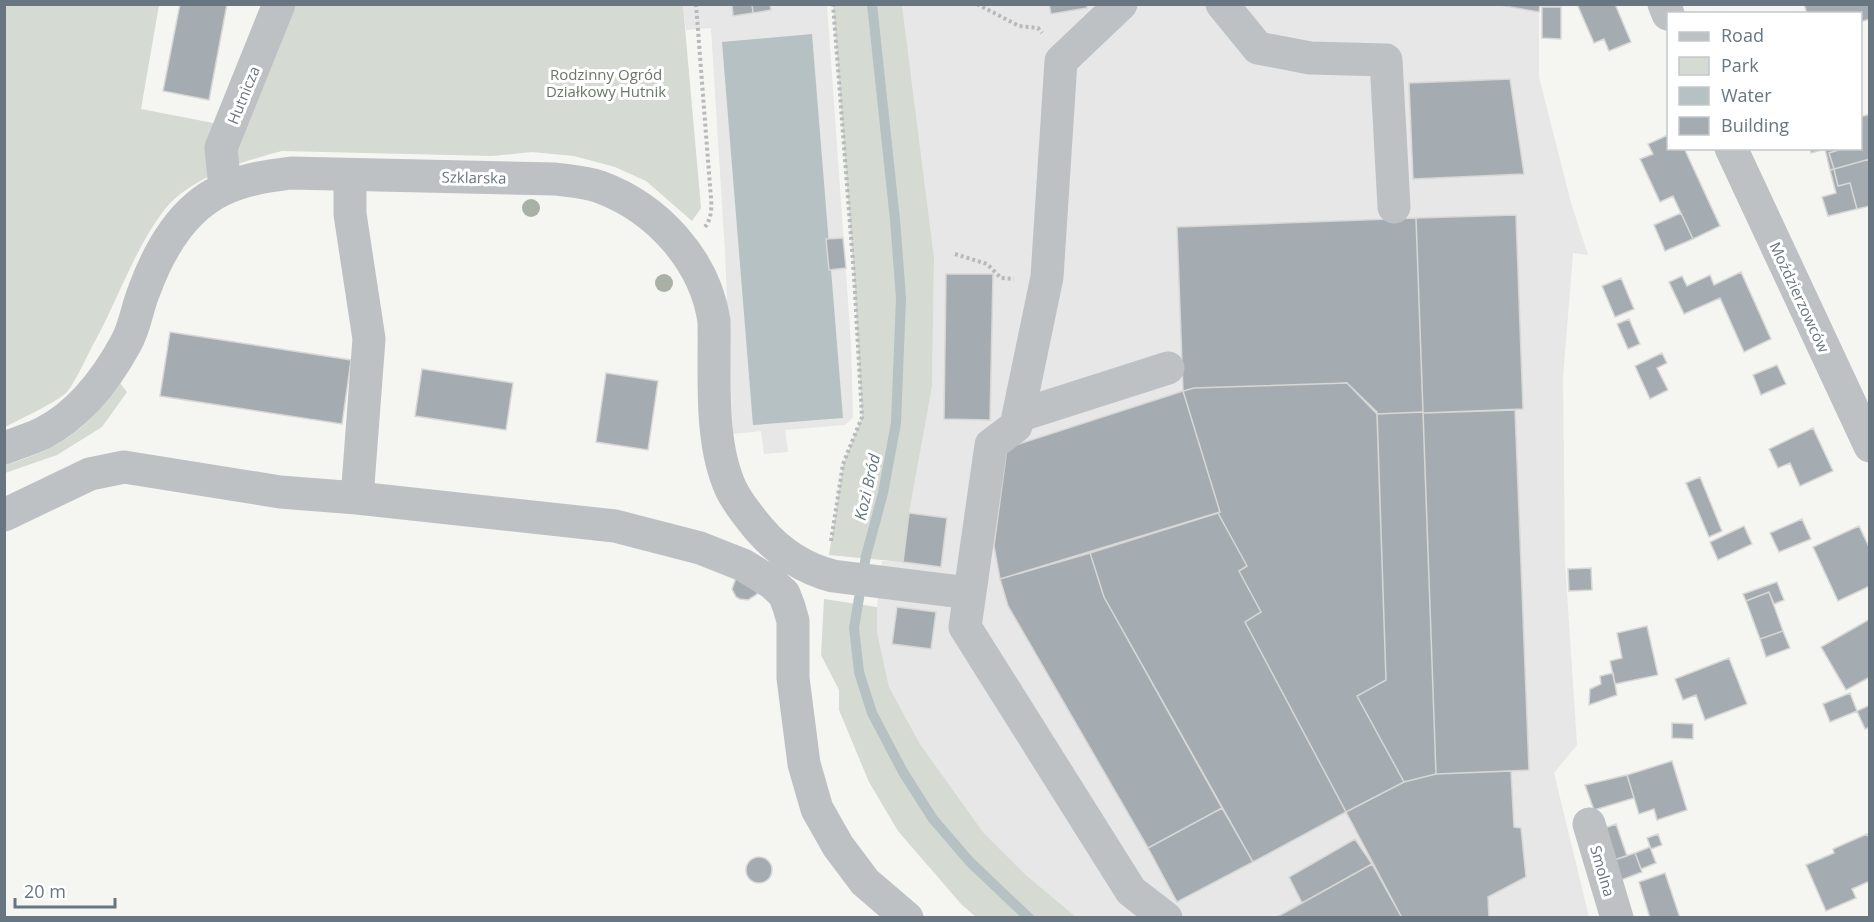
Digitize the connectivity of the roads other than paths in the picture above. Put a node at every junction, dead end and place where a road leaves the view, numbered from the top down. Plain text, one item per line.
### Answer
1 (279, 4) edge
2 (1121, 4) edge
3 (1222, 4) edge
4 (1732, 150) edge
5 (350, 175) junction
6 (225, 188) junction
7 (1394, 207) dead end
8 (1168, 368) dead end
9 (1018, 416) junction
10 (1869, 446) edge
11 (4, 448) edge
12 (357, 498) junction
13 (4, 515) edge
14 (969, 593) junction
15 (1589, 825) dead end
16 (907, 918) edge
17 (1166, 918) edge
18 (1617, 918) edge

1 - 6 street, Hutnicza
2 - 9 street
3 - 7 street
4 - 10 street, Moździerzowców
5 - 6 street, Szklarska
5 - 12 street
5 - 14 street, Szklarska
6 - 11 street, Szklarska
8 - 9 street
9 - 14 street
12 - 13 street
12 - 16 street
14 - 17 street
15 - 18 street, Smolna

